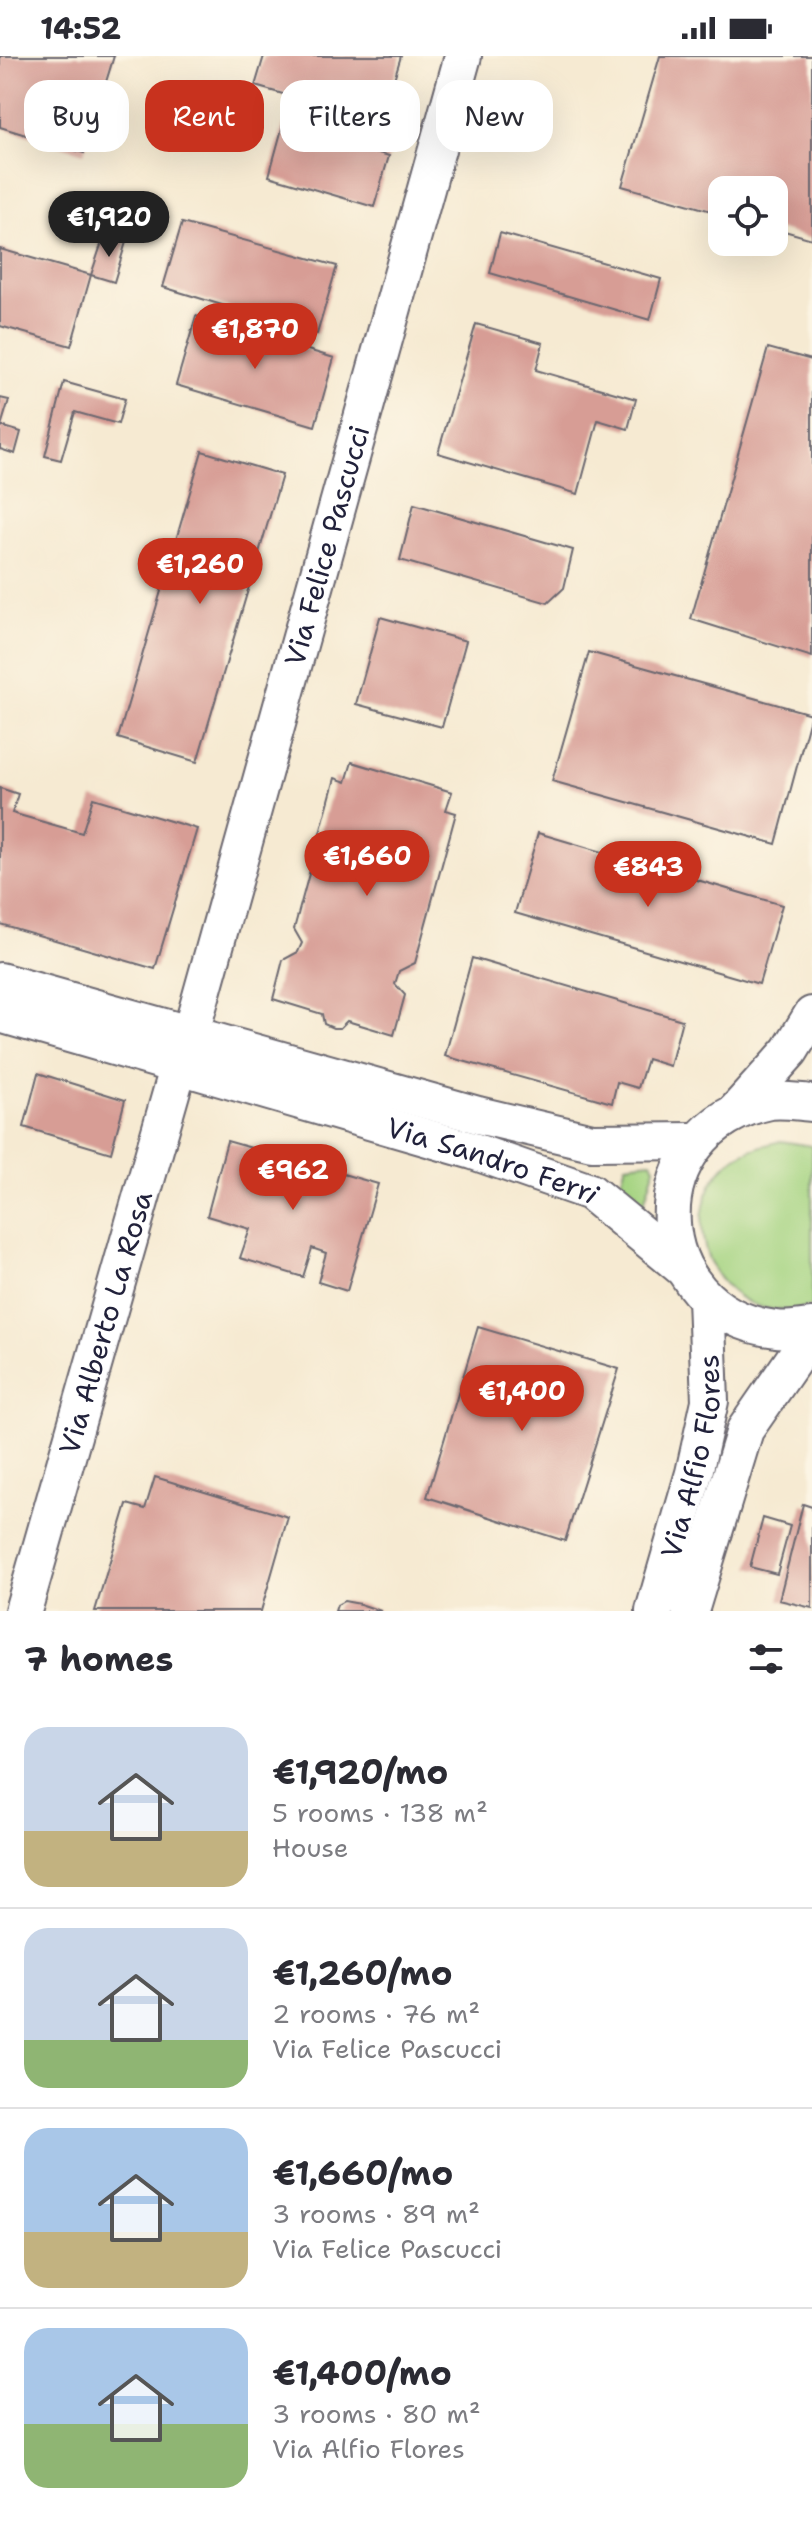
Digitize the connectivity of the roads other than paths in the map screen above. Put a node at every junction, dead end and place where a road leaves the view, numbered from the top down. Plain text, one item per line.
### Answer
1 (463, 56) edge
2 (0, 981) edge
3 (0, 1014) edge
4 (812, 1015) edge
5 (185, 1050) junction
6 (812, 1103) edge
7 (736, 1111) junction
8 (697, 1141) junction
9 (695, 1284) junction
10 (812, 1330) edge
11 (23, 1611) edge
12 (654, 1611) edge
13 (690, 1611) edge

1 - 5 street, Via Felice Pascucci
2 - 5 street, Via Sandro Ferri
3 - 5 street, Via Sandro Ferri
4 - 7 street
5 - 8 street, Via Sandro Ferri
5 - 9 street, Via Sandro Ferri
5 - 11 street, Via Alberto La Rosa
6 - 7 street
7 - 8 street
8 - 9 street, Via Alfio Flores
9 - 10 street, Via Sandro Ferri
9 - 12 street, Via Alfio Flores
10 - 13 street, Via Alfio Flores

